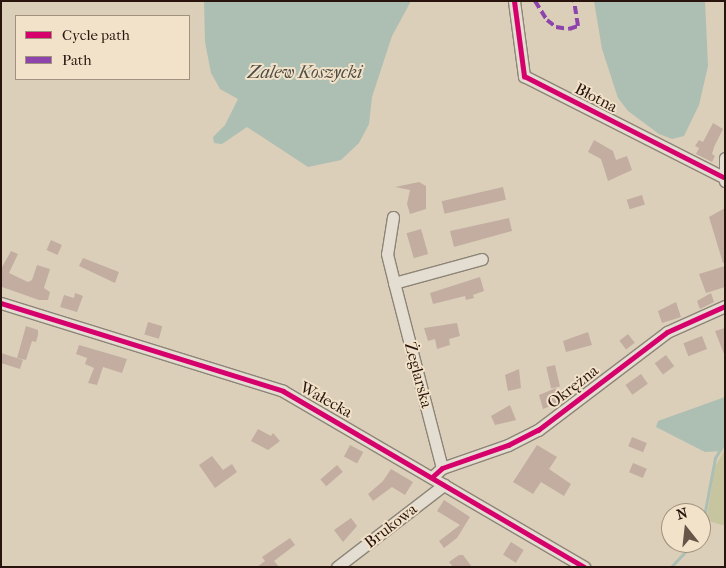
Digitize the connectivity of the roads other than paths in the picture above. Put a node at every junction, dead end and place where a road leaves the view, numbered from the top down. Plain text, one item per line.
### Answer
1 (514, 1) edge
2 (725, 158) edge
3 (724, 179) edge
4 (393, 217) dead end
5 (482, 259) dead end
6 (394, 283) junction
7 (1, 303) edge
8 (725, 306) edge
9 (442, 468) junction
10 (432, 477) junction
11 (444, 485) junction
12 (337, 567) edge
13 (584, 567) edge

1 - 3 street, Błotna
2 - 3 street
4 - 6 street, Żeglarska
5 - 6 street
6 - 9 street, Żeglarska
7 - 10 street, Wałecka
8 - 9 street, Okrężna
9 - 10 street, Okrężna
10 - 11 street, Wałecka
11 - 12 street, Brukowa
11 - 13 street, Wałecka

